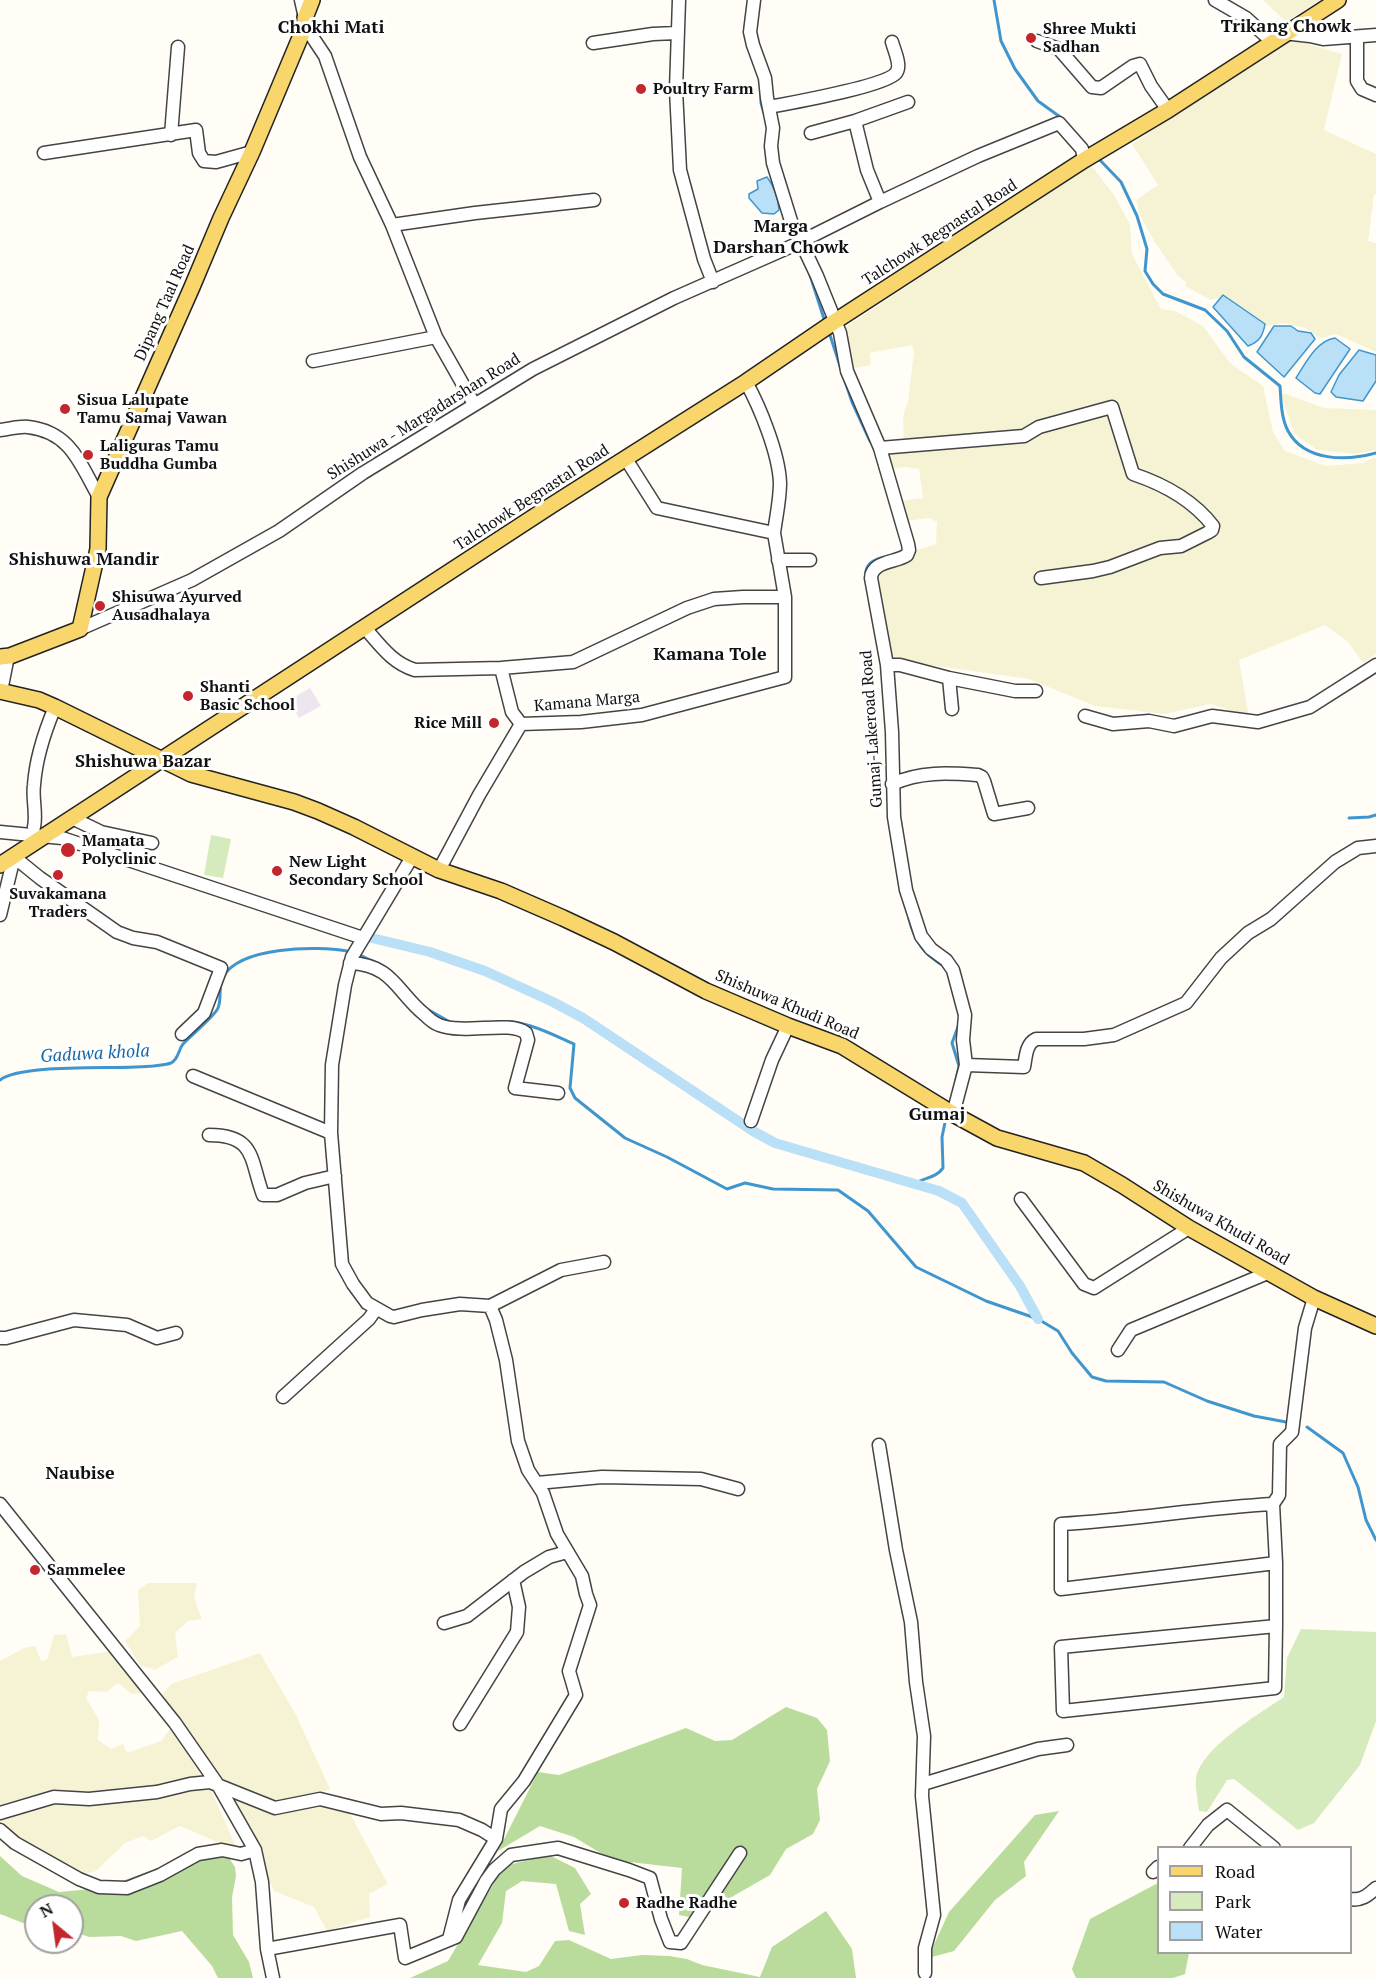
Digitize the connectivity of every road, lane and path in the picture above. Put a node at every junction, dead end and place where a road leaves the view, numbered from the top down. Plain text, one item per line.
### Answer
1 (301, 0) edge
2 (312, 0) edge
3 (678, 0) edge
4 (754, 0) edge
5 (1215, 0) edge
6 (1338, 0) edge
7 (305, 22) junction
8 (677, 33) junction
9 (1288, 33) junction
10 (1376, 35) edge
11 (1357, 37) junction
12 (1038, 41) dead end
13 (892, 42) dead end
14 (593, 43) dead end
15 (178, 47) dead end
16 (1376, 95) edge
17 (908, 102) dead end
18 (770, 107) junction
19 (1168, 110) junction
20 (855, 121) junction
21 (811, 133) dead end
22 (171, 135) junction
23 (252, 152) junction
24 (44, 153) dead end
25 (1084, 160) junction
26 (594, 200) dead end
27 (880, 202) junction
28 (392, 225) junction
29 (796, 244) junction
30 (712, 282) junction
31 (834, 322) junction
32 (436, 337) junction
33 (313, 361) dead end
34 (746, 382) junction
35 (474, 404) junction
36 (0, 430) edge
37 (880, 448) junction
38 (626, 459) junction
39 (99, 497) junction
40 (774, 533) junction
41 (778, 560) junction
42 (810, 560) dead end
43 (1041, 578) dead end
44 (785, 597) junction
45 (80, 628) junction
46 (365, 628) junction
47 (4, 657) edge
48 (1376, 664) edge
49 (887, 665) junction
50 (501, 668) junction
51 (949, 678) junction
52 (1, 691) edge
53 (1036, 691) dead end
54 (55, 707) junction
55 (952, 709) dead end
56 (1085, 716) dead end
57 (521, 723) junction
58 (162, 759) junction
59 (892, 784) junction
60 (1028, 808) dead end
61 (72, 818) junction
62 (0, 826) edge
63 (45, 831) junction
64 (0, 832) edge
65 (152, 843) dead end
66 (1376, 846) edge
67 (14, 857) junction
68 (412, 857) junction
69 (0, 865) edge
70 (439, 870) junction
71 (0, 915) edge
72 (363, 938) junction
73 (350, 963) junction
74 (788, 1026) junction
75 (182, 1034) dead end
76 (966, 1065) junction
77 (193, 1076) dead end
78 (558, 1093) dead end
79 (953, 1113) junction
80 (751, 1121) dead end
81 (331, 1133) junction
82 (209, 1135) dead end
83 (335, 1176) junction
84 (1021, 1199) dead end
85 (1189, 1228) junction
86 (604, 1262) dead end
87 (1270, 1272) junction
88 (1314, 1298) junction
89 (490, 1306) junction
90 (376, 1309) junction
91 (1376, 1326) edge
92 (176, 1333) dead end
93 (0, 1338) edge
94 (1118, 1350) dead end
95 (283, 1397) dead end
96 (879, 1445) dead end
97 (537, 1483) junction
98 (738, 1489) dead end
99 (0, 1504) edge
100 (1273, 1504) junction
101 (567, 1552) junction
102 (1276, 1563) junction
103 (513, 1580) junction
104 (444, 1623) dead end
105 (1276, 1626) junction
106 (460, 1724) dead end
107 (1066, 1746) dead end
108 (923, 1784) junction
109 (218, 1785) junction
110 (0, 1814) edge
111 (0, 1830) edge
112 (496, 1839) junction
113 (1192, 1846) edge
114 (1272, 1846) edge
115 (255, 1850) junction
116 (740, 1853) dead end
117 (1376, 1888) edge
118 (1352, 1899) edge
119 (449, 1939) junction
120 (267, 1949) junction
121 (925, 1973) dead end
122 (273, 1978) edge

1 - 7 street
2 - 7 main road, Dipang Taal Road
3 - 8 street
4 - 18 street, Gumaj-Lakeroad Road
5 - 9 street
6 - 9 main road
7 - 23 main road, Dipang Taal Road
7 - 28 street
8 - 14 street
8 - 30 street
9 - 11 street
9 - 19 main road
10 - 11 street
11 - 16 street
12 - 19 street
13 - 18 street
15 - 22 street
17 - 20 street
18 - 29 street, Gumaj-Lakeroad Road
19 - 25 main road, Talchowk Begnastal Road
20 - 21 street
20 - 27 street
22 - 23 street
22 - 24 street
23 - 39 main road, Dipang Taal Road
25 - 27 street, Shishuwa - Margadarshan Road
25 - 31 main road, Talchowk Begnastal Road
26 - 28 street
27 - 29 street, Shishuwa - Margadarshan Road
28 - 32 street
29 - 30 street, Shishuwa - Margadarshan Road
29 - 31 street, Gumaj-Lakeroad Road
30 - 35 street, Shishuwa - Margadarshan Road
31 - 34 main road, Talchowk Begnastal Road
31 - 37 street, Gumaj-Lakeroad Road
32 - 33 street
32 - 35 street
34 - 38 main road, Talchowk Begnastal Road
34 - 40 street, Kamana Marga
35 - 45 street, Shishuwa - Margadarshan Road
36 - 39 street
37 - 43 street
37 - 49 street, Gumaj-Lakeroad Road
38 - 40 street
38 - 46 main road, Talchowk Begnastal Road
39 - 45 main road, Dipang Taal Road
40 - 41 street, Kamana Marga
41 - 42 street
41 - 44 street, Kamana Marga
44 - 50 street
44 - 57 street, Kamana Marga
45 - 47 main road
46 - 50 street
46 - 58 main road, Talchowk Begnastal Road
47 - 52 street
48 - 56 street
49 - 51 street
49 - 59 street, Gumaj-Lakeroad Road
50 - 57 street
51 - 53 street
51 - 55 street
52 - 54 main road, Shishuwa Khudi Road
54 - 58 main road, Shishuwa Khudi Road
54 - 63 street
57 - 70 street, Kamana Marga
58 - 61 main road, Talchowk Begnastal Road
58 - 68 main road, Shishuwa Khudi Road
59 - 60 street
59 - 76 street, Gumaj-Lakeroad Road
61 - 63 main road, Talchowk Begnastal Road
61 - 65 street
62 - 63 street
63 - 64 street
63 - 67 main road, Talchowk Begnastal Road
63 - 72 street
66 - 76 street
67 - 69 main road, Talchowk Begnastal Road
67 - 71 street
67 - 75 street
68 - 70 main road, Shishuwa Khudi Road
68 - 72 street
70 - 74 main road, Shishuwa Khudi Road
72 - 73 street
73 - 78 street
73 - 81 street
74 - 79 main road, Shishuwa Khudi Road
74 - 80 street
76 - 79 street, Gumaj-Lakeroad Road
77 - 81 street
79 - 85 main road, Shishuwa Khudi Road
81 - 83 street
82 - 83 street
83 - 90 street
84 - 85 street
85 - 87 main road, Shishuwa Khudi Road
86 - 89 street
87 - 88 main road, Shishuwa Khudi Road
87 - 94 street
88 - 91 main road, Shishuwa Khudi Road
88 - 100 street
89 - 90 street
89 - 97 street
90 - 95 street
92 - 93 street
96 - 108 street
97 - 98 street
97 - 101 street
99 - 109 street
100 - 102 street
100 - 102 street
101 - 103 street
101 - 112 street
102 - 105 street
103 - 104 street
103 - 106 street
105 - 105 street
107 - 108 street
108 - 121 street
109 - 110 street
109 - 112 street
109 - 115 street
111 - 115 street
112 - 119 street
113 - 114 street
115 - 120 street
116 - 119 street
117 - 118 street
119 - 120 street
120 - 122 street

